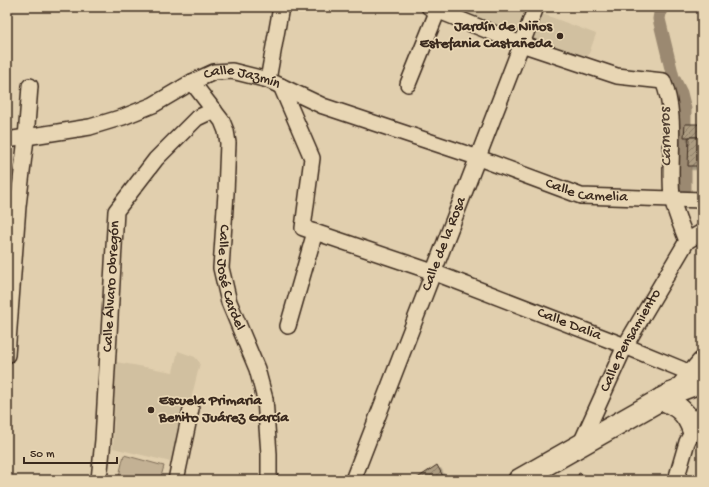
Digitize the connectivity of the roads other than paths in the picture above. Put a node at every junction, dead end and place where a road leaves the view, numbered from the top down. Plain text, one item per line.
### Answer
1 (281, 7) edge
2 (536, 7) edge
3 (434, 9) edge
4 (521, 44) junction
5 (192, 82) junction
6 (275, 83) junction
7 (408, 84) dead end
8 (30, 86) dead end
9 (214, 110) junction
10 (26, 138) junction
11 (7, 140) edge
12 (476, 157) junction
13 (672, 198) junction
14 (702, 200) edge
15 (309, 230) junction
16 (702, 232) edge
17 (687, 241) junction
18 (433, 272) junction
19 (288, 326) dead end
20 (625, 346) junction
21 (7, 355) edge
22 (690, 382) edge
23 (191, 409) dead end
24 (698, 422) edge
25 (581, 443) junction
26 (99, 480) edge
27 (176, 480) edge
28 (269, 480) edge
29 (353, 480) edge
30 (519, 480) edge
31 (676, 480) edge

1 - 6 street
2 - 4 street, Calle de la Rosa
3 - 4 street
3 - 7 street
4 - 12 street, Calle de la Rosa
4 - 13 street
5 - 6 street, Calle Jazmín
5 - 9 street, Calle José Cardel
5 - 10 street, Calle Jazmín
6 - 12 street, Calle Jazmín
6 - 15 street
8 - 10 street
9 - 26 street, Calle Álvaro Obregón
9 - 28 street, Calle José Cardel
10 - 11 street, Calle Jazmín
10 - 21 street
12 - 13 street, Calle Camelia
12 - 18 street, Calle de la Rosa
13 - 14 street, Calle Camelia
13 - 17 street
15 - 18 street, Calle Dalia
15 - 19 street
16 - 17 street
17 - 20 street, Calle Pensamiento
18 - 20 street, Calle Dalia
18 - 29 street, Calle de la Rosa
20 - 22 street, Calle Dalia
20 - 25 street, Calle Pensamiento
22 - 24 main road
22 - 25 main road
23 - 27 street
24 - 31 street
25 - 30 main road

